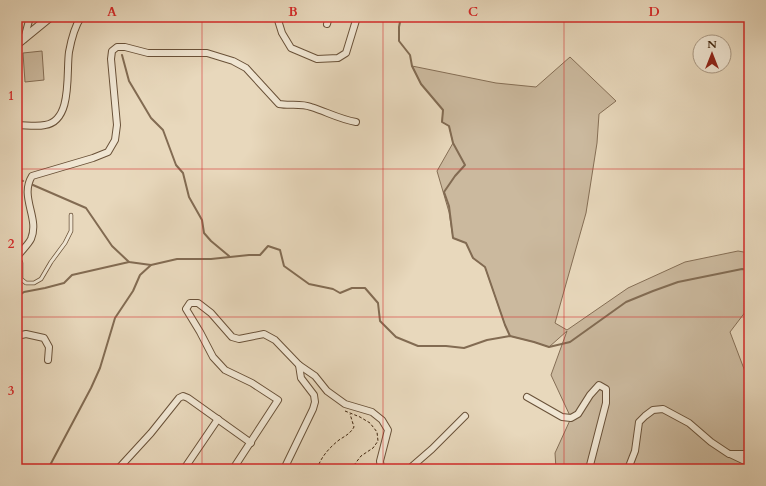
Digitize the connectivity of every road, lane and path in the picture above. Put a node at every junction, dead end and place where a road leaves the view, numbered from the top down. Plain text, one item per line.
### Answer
1 (30, 17) edge
2 (50, 17) edge
3 (81, 17) edge
4 (278, 17) edge
5 (329, 17) edge
6 (357, 17) edge
7 (327, 24) dead end
8 (24, 39) junction
9 (17, 44) edge
10 (356, 122) dead end
11 (17, 125) edge
12 (71, 216) dead end
13 (18, 256) edge
14 (17, 336) edge
15 (48, 360) dead end
16 (299, 365) junction
17 (527, 396) dead end
18 (343, 409) dead end
19 (350, 414) junction
20 (465, 416) dead end
21 (218, 419) junction
22 (251, 442) junction
23 (729, 454) junction
24 (749, 454) edge
25 (749, 463) edge
26 (121, 468) edge
27 (184, 469) edge
28 (233, 469) edge
29 (284, 469) edge
30 (317, 469) edge
31 (351, 469) edge
32 (380, 469) edge
33 (409, 469) edge
34 (589, 469) edge
35 (628, 469) edge

1 - 8 street
2 - 8 street
3 - 11 street
4 - 6 street
5 - 7 street
8 - 9 street
10 - 13 street
12 - 13 lane
14 - 15 street
16 - 22 street
16 - 29 street
16 - 32 street
17 - 34 street
18 - 19 path
19 - 30 path
19 - 31 path
20 - 33 street
21 - 22 street
21 - 26 street
21 - 27 street
22 - 28 street
23 - 24 street
23 - 25 street
23 - 35 street

